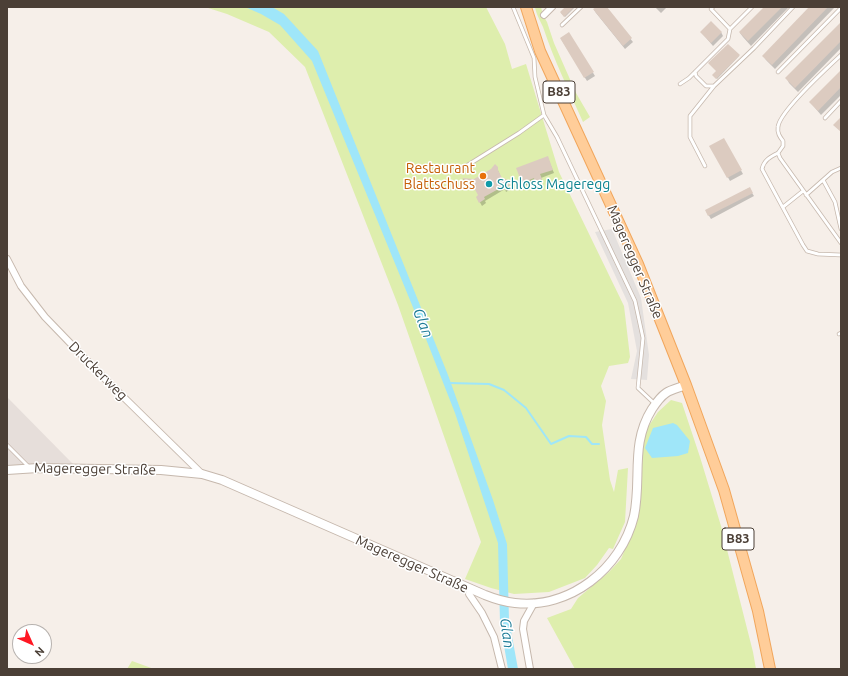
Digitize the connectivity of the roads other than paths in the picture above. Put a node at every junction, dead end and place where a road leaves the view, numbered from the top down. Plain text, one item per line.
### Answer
1 (513, 7) edge
2 (526, 7) edge
3 (552, 7) edge
4 (581, 7) edge
5 (713, 7) edge
6 (752, 7) edge
7 (793, 7) edge
8 (841, 8) edge
9 (544, 15) dead end
10 (562, 25) dead end
11 (730, 30) junction
12 (841, 55) edge
13 (695, 72) junction
14 (778, 72) dead end
15 (680, 84) dead end
16 (714, 86) junction
17 (841, 101) edge
18 (544, 115) junction
19 (825, 118) dead end
20 (778, 153) junction
21 (705, 166) dead end
22 (463, 168) dead end
23 (841, 168) edge
24 (823, 180) junction
25 (803, 191) junction
26 (806, 195) junction
27 (784, 207) junction
28 (841, 229) edge
29 (841, 243) edge
30 (841, 255) edge
31 (7, 260) edge
32 (686, 385) junction
33 (656, 404) junction
34 (7, 445) edge
35 (30, 468) junction
36 (7, 470) edge
37 (202, 474) junction
38 (470, 588) junction
39 (534, 603) junction
40 (502, 669) edge
41 (530, 669) edge
42 (770, 669) edge

1 - 18 lane
2 - 32 main road, Mageregger Straße / B83
3 - 9 street
4 - 10 lane
5 - 11 lane
6 - 11 lane
7 - 16 lane
8 - 14 lane
11 - 13 lane
12 - 20 lane
13 - 15 lane
13 - 16 lane
16 - 21 lane
17 - 19 lane
18 - 22 lane
18 - 33 lane
20 - 25 lane
20 - 27 lane
23 - 24 lane
24 - 26 lane
24 - 28 lane
25 - 26 lane
25 - 27 lane
26 - 29 lane
27 - 30 lane
31 - 37 street, Druckerweg
32 - 33 street, Mageregger Straße
32 - 42 main road, Mageregger Straße / B83
33 - 39 street, Mageregger Straße
34 - 35 lane
35 - 36 street, Mageregger Straße
35 - 37 street, Mageregger Straße
37 - 38 street, Mageregger Straße
38 - 39 street, Mageregger Straße
38 - 40 street
39 - 41 street

